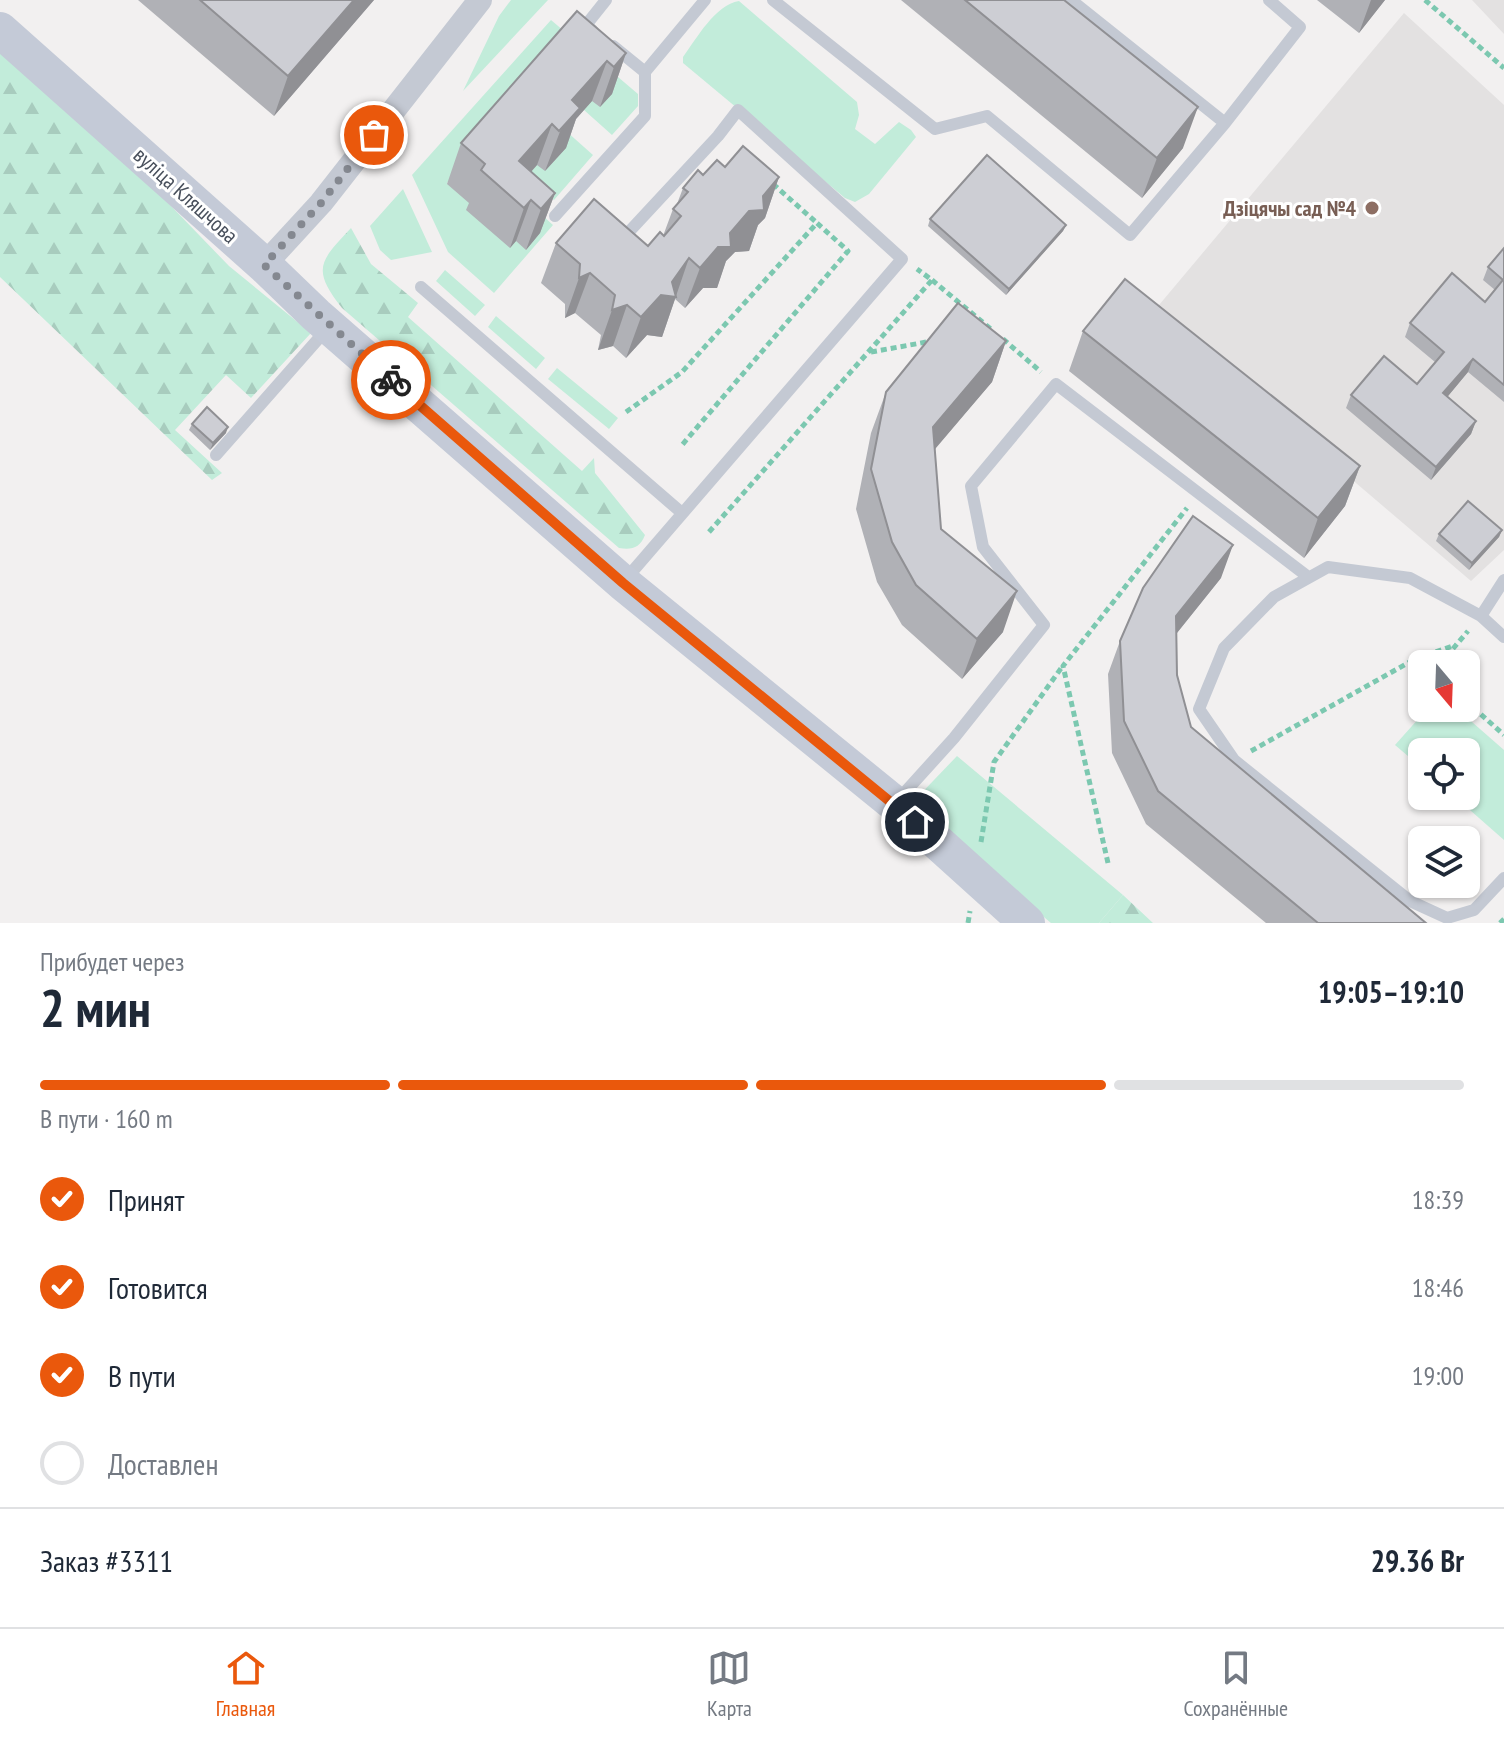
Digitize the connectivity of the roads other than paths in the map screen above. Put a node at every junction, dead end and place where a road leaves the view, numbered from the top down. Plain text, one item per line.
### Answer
1 (480, 0) edge
2 (606, 0) edge
3 (705, 0) edge
4 (773, 0) edge
5 (1071, 0) edge
6 (1269, 0) edge
7 (0, 30) edge
8 (645, 72) junction
9 (1225, 123) junction
10 (555, 216) edge
11 (626, 235) edge
12 (264, 265) junction
13 (421, 287) dead end
14 (330, 327) junction
15 (216, 455) dead end
16 (682, 513) junction
17 (1307, 576) junction
18 (1504, 580) edge
19 (623, 583) junction
20 (1481, 616) junction
21 (1504, 637) edge
22 (895, 804) junction
23 (1504, 878) edge
24 (1027, 923) edge

1 - 12 street
2 - 8 lane
3 - 8 lane
4 - 9 lane
5 - 9 lane
6 - 9 lane
7 - 12 street, вуліца Кляшчова
8 - 10 lane
11 - 16 lane
12 - 14 street, вуліца Кляшчова
13 - 16 lane
14 - 15 lane
14 - 19 street, вуліца Кляшчова
16 - 19 lane
17 - 20 lane
17 - 22 lane
17 - 23 lane
18 - 20 lane
19 - 22 street, вуліца Кляшчова
20 - 21 lane
22 - 24 street, вуліца Кляшчова

